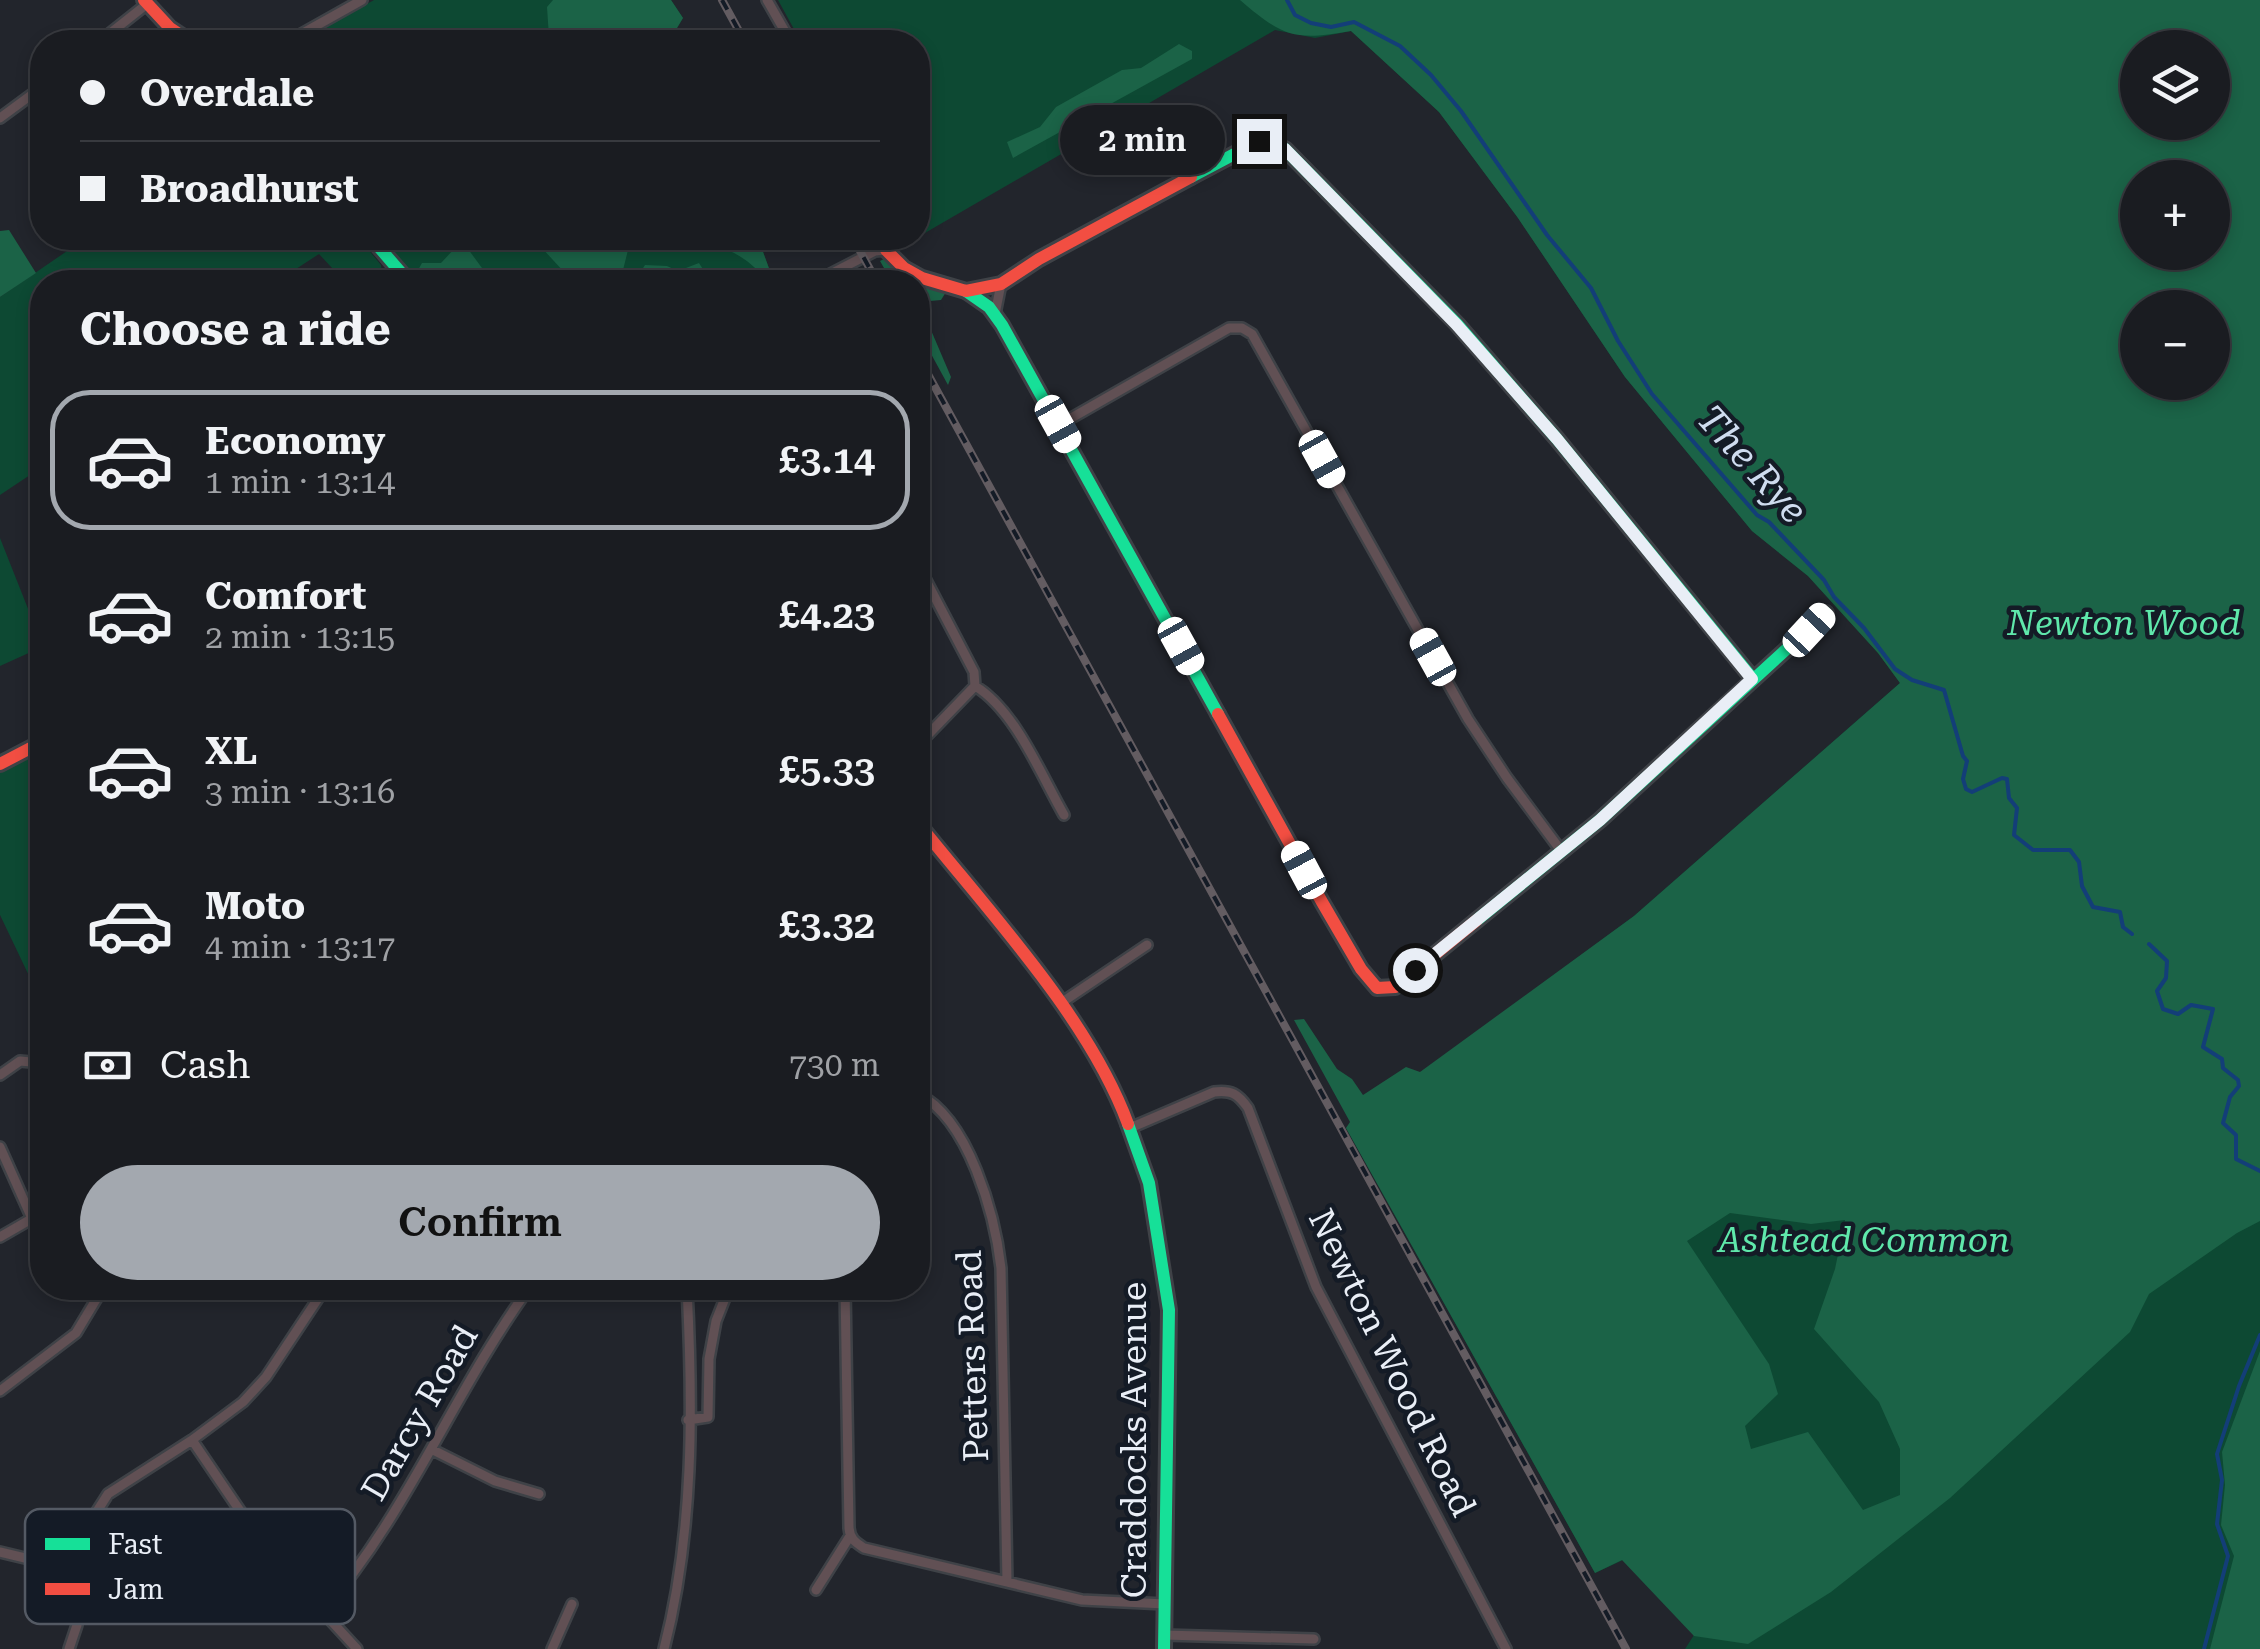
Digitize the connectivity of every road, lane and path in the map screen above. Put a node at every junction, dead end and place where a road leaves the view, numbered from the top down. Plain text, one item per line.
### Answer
1 (362, 0) edge
2 (767, 0) edge
3 (145, 2) edge
4 (113, 30) edge
5 (173, 30) edge
6 (308, 30) edge
7 (784, 30) edge
8 (30, 96) edge
9 (0, 118) edge
10 (381, 250) edge
11 (877, 250) edge
12 (893, 250) edge
13 (399, 270) edge
14 (838, 270) edge
15 (908, 270) edge
16 (930, 280) edge
17 (1001, 284) junction
18 (966, 291) junction
19 (995, 314) junction
20 (1058, 424) junction
21 (930, 587) edge
22 (1826, 613) dead end
23 (1752, 679) junction
24 (975, 686) junction
25 (930, 733) edge
26 (30, 748) edge
27 (0, 764) edge
28 (1064, 815) dead end
29 (930, 838) edge
30 (1562, 852) junction
31 (1147, 945) dead end
32 (1060, 1003) junction
33 (30, 1062) edge
34 (0, 1076) edge
35 (930, 1101) edge
36 (1130, 1128) junction
37 (0, 1147) edge
38 (30, 1210) edge
39 (30, 1220) edge
40 (0, 1237) edge
41 (95, 1300) edge
42 (317, 1300) edge
43 (521, 1300) edge
44 (688, 1300) edge
45 (724, 1300) edge
46 (845, 1300) edge
47 (0, 1391) edge
48 (688, 1420) junction
49 (192, 1440) junction
50 (434, 1450) junction
51 (539, 1494) dead end
52 (98, 1509) edge
53 (238, 1509) edge
54 (850, 1536) junction
55 (0, 1552) edge
56 (25, 1558) edge
57 (355, 1571) edge
58 (1007, 1582) junction
59 (816, 1590) dead end
60 (572, 1604) dead end
61 (1165, 1604) junction
62 (78, 1624) edge
63 (331, 1624) edge
64 (1314, 1639) dead end
65 (1164, 1642) edge
66 (69, 1649) edge
67 (357, 1649) edge
68 (552, 1649) edge
69 (664, 1649) edge
70 (1506, 1649) edge

1 - 6 street
2 - 7 street
3 - 4 street
3 - 5 street
8 - 9 street
10 - 13 street
11 - 14 street
12 - 15 street
16 - 18 street
17 - 18 street
17 - 19 street
17 - 23 street
18 - 19 street
19 - 20 street
20 - 30 street
20 - 30 street
21 - 24 street
22 - 23 street
23 - 30 street
24 - 25 street
24 - 28 street
26 - 27 street
29 - 32 street, Craddocks Avenue
31 - 32 street
32 - 36 street, Craddocks Avenue
33 - 34 street
35 - 58 street, Petters Road
36 - 61 street, Craddocks Avenue
36 - 70 street, Newton Wood Road
37 - 38 street
39 - 40 street
41 - 47 street
42 - 49 street
43 - 50 street, Darcy Road
44 - 48 street
45 - 48 street
46 - 54 street
48 - 69 street
49 - 52 street
49 - 53 street
50 - 51 street
50 - 57 street, Darcy Road
54 - 58 street
54 - 59 street
55 - 56 street
58 - 61 street
60 - 68 street
61 - 65 street, Craddocks Avenue
62 - 66 street
63 - 67 street
64 - 65 street

